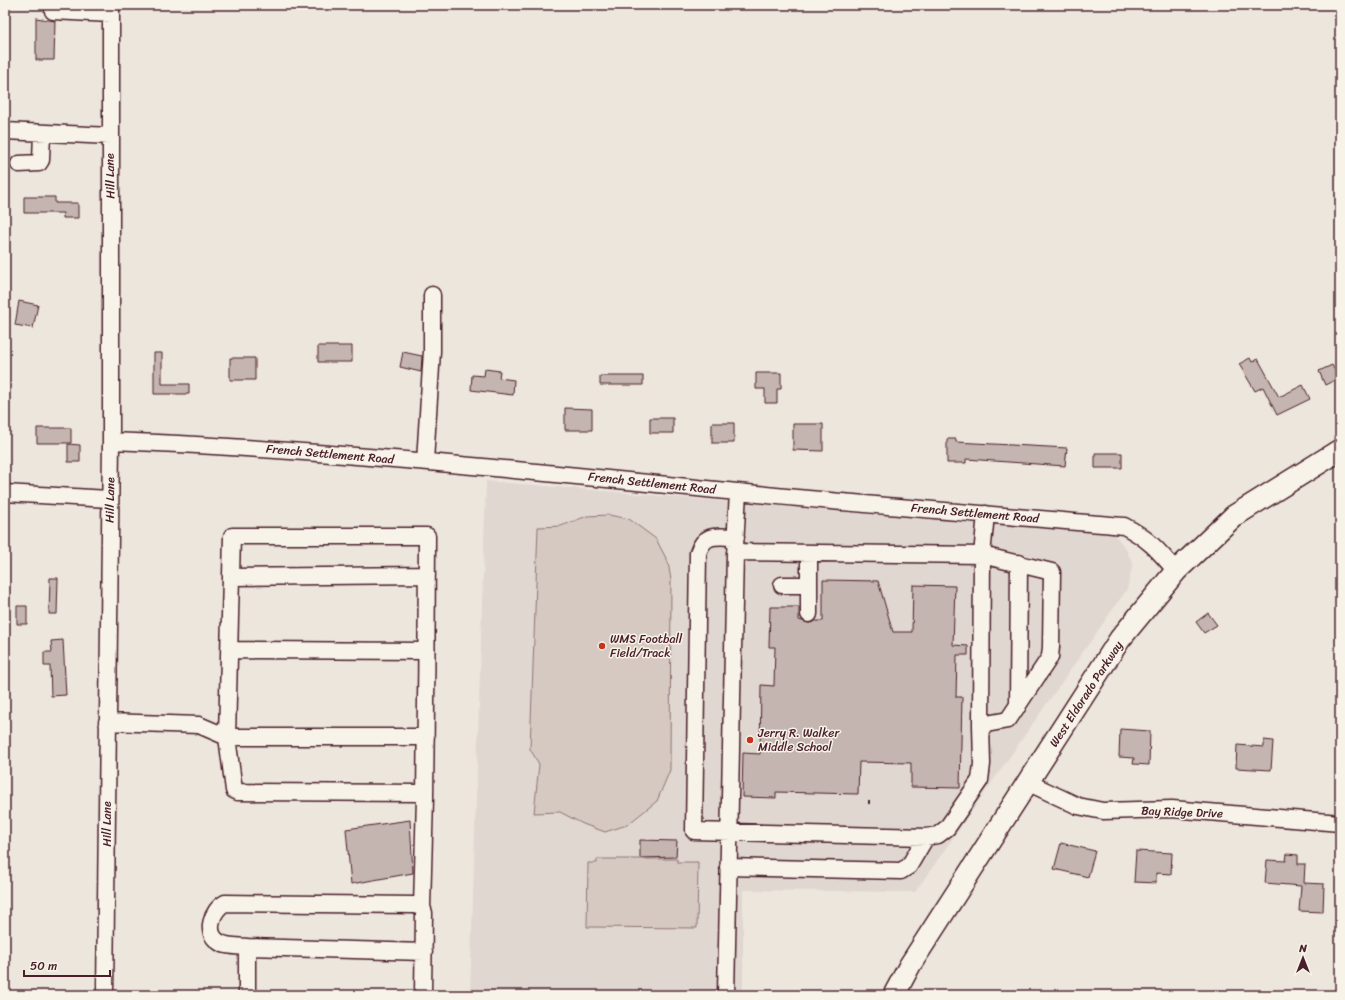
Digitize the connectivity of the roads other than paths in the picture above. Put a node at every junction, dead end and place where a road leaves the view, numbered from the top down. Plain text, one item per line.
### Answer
1 (111, 10) edge
2 (53, 11) dead end
3 (5, 131) edge
4 (42, 133) junction
5 (110, 136) junction
6 (19, 164) dead end
7 (432, 295) dead end
8 (111, 441) junction
9 (1340, 450) edge
10 (425, 461) junction
11 (738, 492) junction
12 (5, 493) edge
13 (109, 499) junction
14 (986, 514) junction
15 (735, 544) junction
16 (809, 553) junction
17 (982, 555) junction
18 (1019, 564) junction
19 (1176, 571) junction
20 (427, 575) junction
21 (231, 577) junction
22 (782, 584) dead end
23 (809, 585) junction
24 (809, 614) dead end
25 (229, 650) junction
26 (426, 651) junction
27 (1018, 706) junction
28 (107, 722) junction
29 (981, 725) junction
30 (227, 737) junction
31 (426, 737) junction
32 (1029, 783) junction
33 (425, 798) junction
34 (1340, 823) edge
35 (729, 832) junction
36 (926, 837) junction
37 (728, 867) junction
38 (422, 907) junction
39 (247, 948) junction
40 (424, 952) junction
41 (105, 995) edge
42 (247, 995) edge
43 (423, 995) edge
44 (726, 995) edge
45 (894, 995) edge

1 - 2 street
1 - 5 street, Hill Lane
3 - 4 street
4 - 5 street
4 - 6 street
5 - 8 street, Hill Lane
7 - 10 street
8 - 10 street, French Settlement Road
8 - 13 street, Hill Lane
9 - 19 main road, West Eldorado Parkway
10 - 11 street, French Settlement Road
11 - 14 street, French Settlement Road
11 - 15 street
12 - 13 street
13 - 28 street, Hill Lane
14 - 17 street
14 - 19 street, French Settlement Road
15 - 16 street
15 - 35 street
15 - 35 street
16 - 17 street
16 - 23 street
17 - 18 street
17 - 29 street
18 - 27 street
18 - 27 street
19 - 32 main road, West Eldorado Parkway
20 - 21 street
20 - 21 street
20 - 26 street
21 - 25 street
22 - 23 street
23 - 24 street
25 - 26 street
25 - 30 street
26 - 31 street
27 - 29 street
28 - 30 street
28 - 41 street, Hill Lane
29 - 36 street
30 - 31 street
30 - 33 street
31 - 33 street
32 - 34 street, Bay Ridge Drive
32 - 45 main road, West Eldorado Parkway
33 - 38 street
35 - 36 street
35 - 37 street
36 - 37 street
37 - 44 street
38 - 39 street
38 - 40 street
39 - 40 street
39 - 42 street
40 - 43 street

